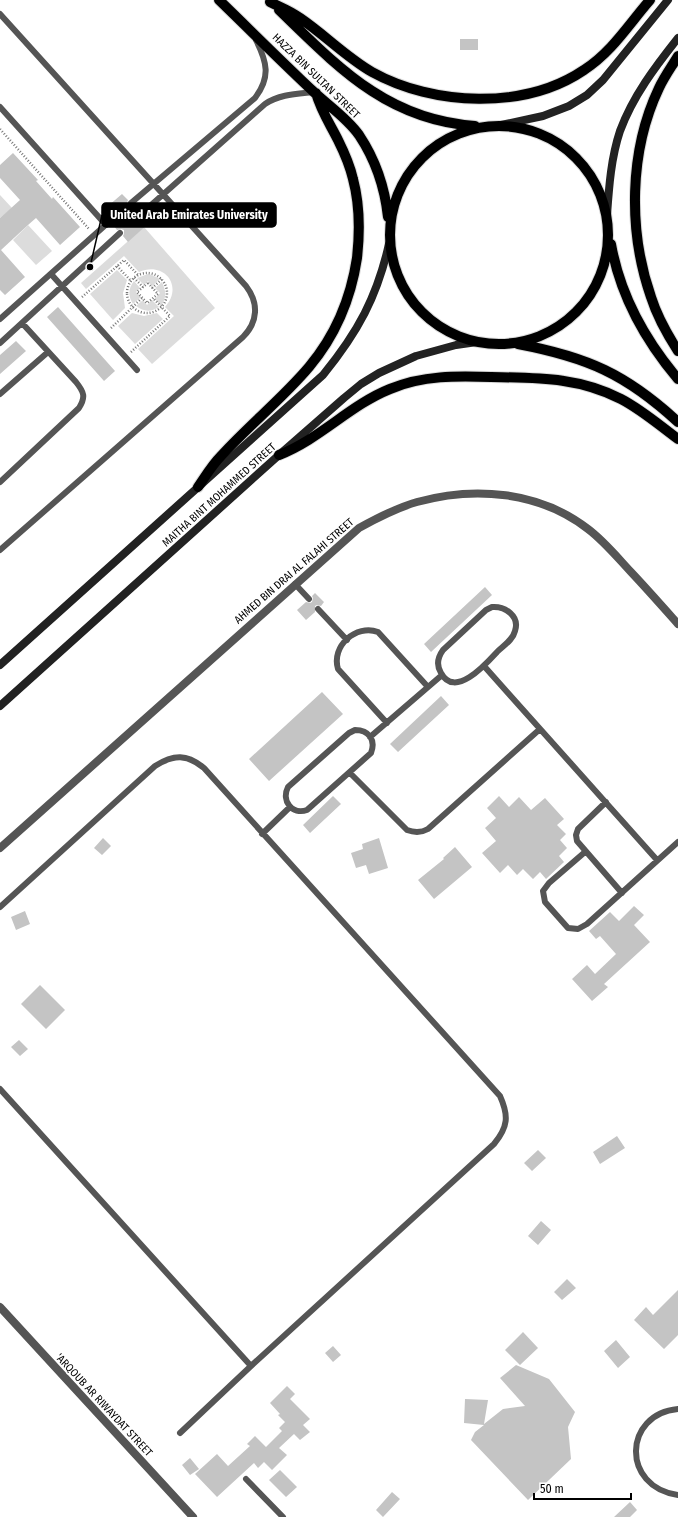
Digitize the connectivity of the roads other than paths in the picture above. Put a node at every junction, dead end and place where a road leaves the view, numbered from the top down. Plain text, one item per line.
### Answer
1 (220, 0) edge
2 (650, 0) edge
3 (668, 0) edge
4 (269, 1) edge
5 (0, 14) edge
6 (253, 33) junction
7 (678, 38) edge
8 (678, 56) edge
9 (315, 93) junction
10 (0, 107) edge
11 (501, 125) junction
12 (483, 127) junction
13 (153, 183) junction
14 (164, 194) junction
15 (131, 203) dead end
16 (141, 214) dead end
17 (607, 215) junction
18 (389, 229) junction
19 (120, 233) dead end
20 (609, 233) junction
21 (389, 244) junction
22 (51, 274) junction
23 (62, 286) junction
24 (0, 319) edge
25 (22, 323) junction
26 (477, 342) junction
27 (0, 343) edge
28 (516, 343) junction
29 (678, 351) edge
30 (48, 352) junction
31 (137, 370) dead end
32 (678, 378) edge
33 (0, 394) edge
34 (678, 422) edge
35 (678, 439) edge
36 (279, 455) junction
37 (0, 482) edge
38 (198, 487) junction
39 (0, 550) edge
40 (295, 584) junction
41 (309, 599) dead end
42 (318, 609) dead end
43 (678, 624) edge
44 (347, 640) junction
45 (0, 665) edge
46 (484, 666) junction
47 (442, 675) junction
48 (428, 687) junction
49 (0, 706) edge
50 (387, 723) junction
51 (540, 729) junction
52 (370, 737) junction
53 (350, 772) junction
54 (606, 802) junction
55 (290, 807) junction
56 (262, 834) junction
57 (678, 842) edge
58 (0, 848) edge
59 (585, 852) junction
60 (657, 860) junction
61 (622, 894) junction
62 (0, 905) edge
63 (0, 1089) edge
64 (0, 1308) edge
65 (251, 1366) junction
66 (678, 1409) edge
67 (180, 1433) dead end
68 (246, 1478) dead end
69 (678, 1495) edge
70 (193, 1517) edge
71 (283, 1517) edge

1 - 6 main road, HAZZA BIN SULTAN STREET
2 - 4 main road
3 - 11 main road
4 - 12 main road, HAZZA BIN SULTAN STREET
5 - 13 lane
6 - 9 main road, HAZZA BIN SULTAN STREET
6 - 13 lane
7 - 17 main road
8 - 29 main road
9 - 14 lane
9 - 18 main road, HAZZA BIN SULTAN STREET
9 - 38 main road
10 - 22 lane
11 - 12 main road
11 - 17 main road
12 - 18 main road
13 - 14 lane
13 - 15 lane
14 - 16 lane
14 - 39 lane
17 - 20 main road
18 - 21 main road
19 - 23 lane
20 - 28 main road
20 - 32 main road
21 - 26 main road
21 - 38 main road, MAITHA BINT MOHAMMED STREET
22 - 23 lane
22 - 24 lane
23 - 25 lane
23 - 31 lane
25 - 27 lane
25 - 30 lane
26 - 28 main road
26 - 36 main road, MAITHA BINT MOHAMMED STREET
28 - 34 main road
30 - 33 lane
30 - 37 lane
35 - 36 main road
36 - 49 main road, MAITHA BINT MOHAMMED STREET
38 - 45 main road, MAITHA BINT MOHAMMED STREET
40 - 41 lane
40 - 43 street, AHMED BIN DRAI AL FALAHI STREET
40 - 58 street, AHMED BIN DRAI AL FALAHI STREET
42 - 44 lane
44 - 48 lane
44 - 50 lane
46 - 47 lane
46 - 47 lane
46 - 51 lane
47 - 48 lane
48 - 50 lane
50 - 52 lane
51 - 53 lane
51 - 54 lane
52 - 53 lane
52 - 55 lane
53 - 55 lane
54 - 59 lane
54 - 60 lane
55 - 56 lane
56 - 62 lane
56 - 65 lane
57 - 60 lane
59 - 61 lane
59 - 61 lane
60 - 61 lane
63 - 65 lane
64 - 70 street, 'ARQOUB AR RIWAYDAT STREET
65 - 67 lane
66 - 69 lane
68 - 71 lane

